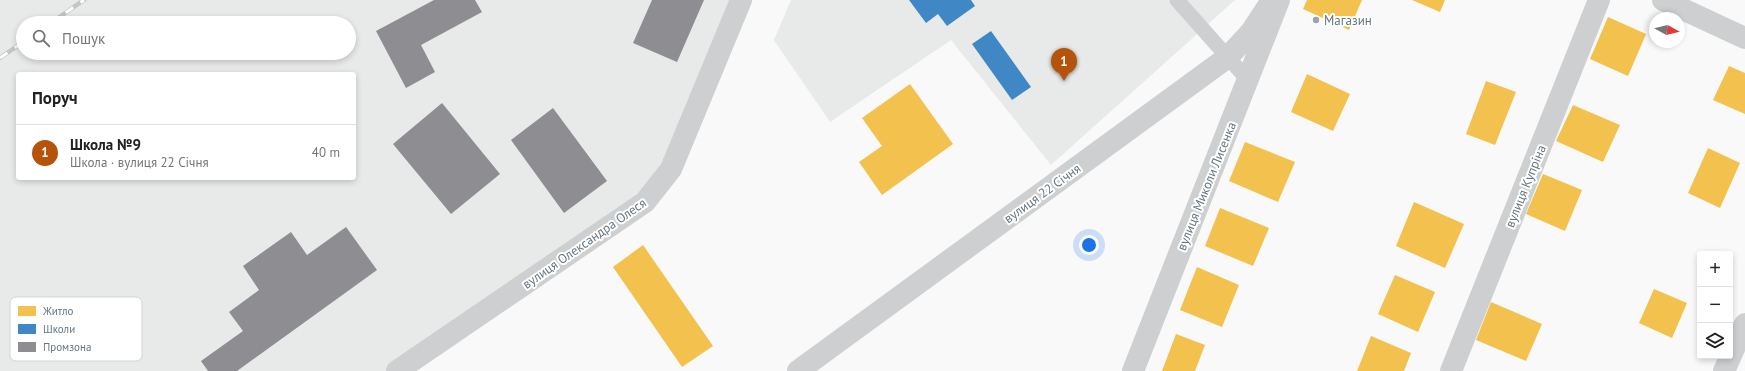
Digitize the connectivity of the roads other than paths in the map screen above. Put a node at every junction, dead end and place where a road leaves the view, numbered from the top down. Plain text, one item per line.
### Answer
1 (741, 0) edge
2 (1177, 0) edge
3 (1272, 0) edge
4 (1279, 0) edge
5 (1599, 0) edge
6 (1662, 0) edge
7 (1745, 38) edge
8 (1228, 57) junction
9 (1248, 80) junction
10 (1745, 324) edge
11 (397, 371) edge
12 (798, 371) edge
13 (1133, 371) edge
14 (1451, 371) edge
15 (1724, 371) edge

1 - 11 street, вулиця Олександра Олеся
2 - 8 lane
3 - 8 street, вулиця 22 Січня
4 - 9 street, вулиця Миколи Лисенка
5 - 14 street, вулиця Купріна
6 - 7 street
8 - 9 lane
8 - 12 street, вулиця 22 Січня
9 - 13 street, вулиця Миколи Лисенка
10 - 15 street

